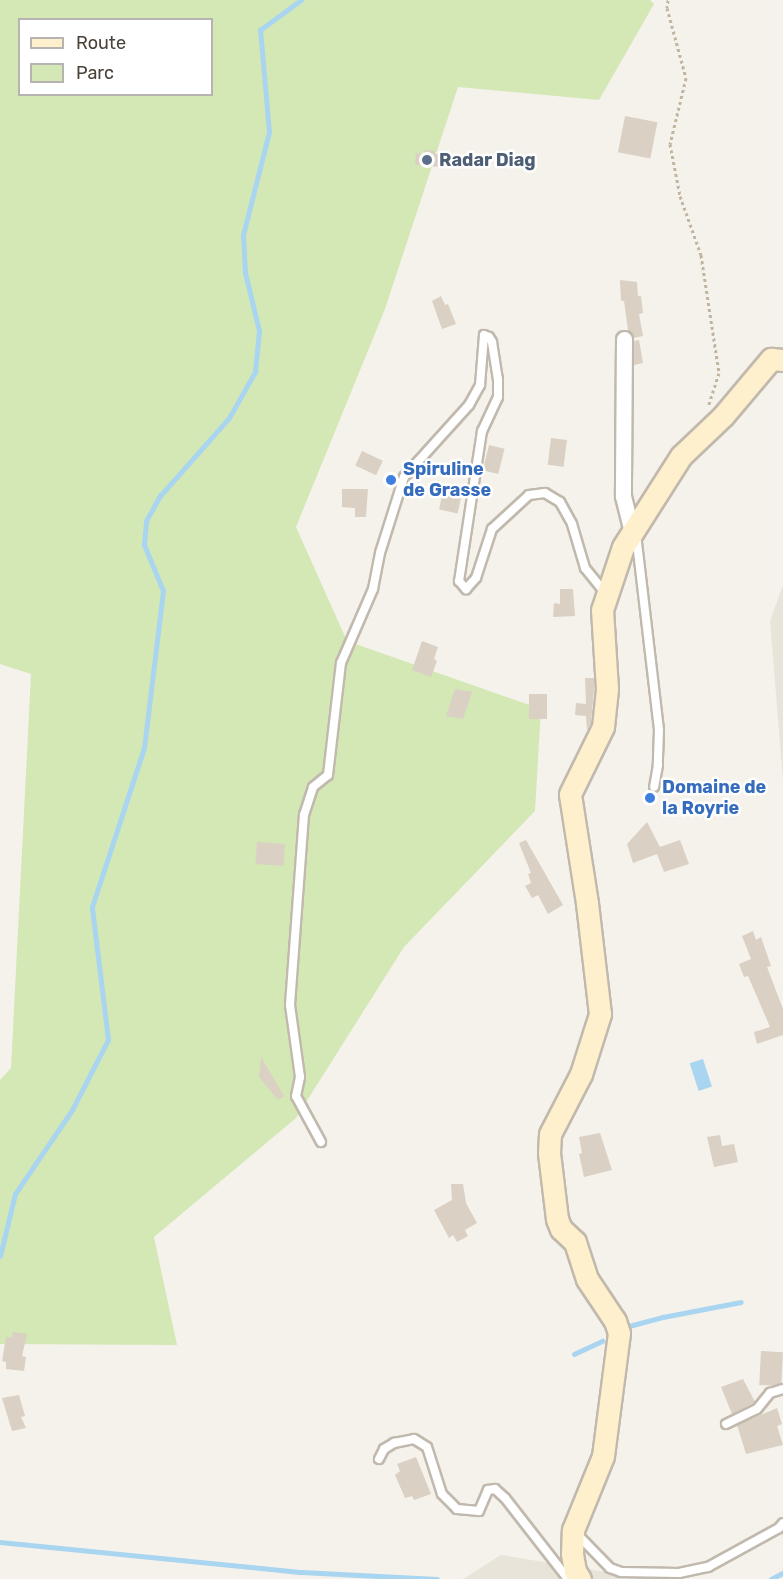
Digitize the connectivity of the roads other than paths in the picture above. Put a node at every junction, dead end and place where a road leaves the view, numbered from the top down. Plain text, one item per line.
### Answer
1 (624, 339) dead end
2 (783, 360) edge
3 (634, 529) junction
4 (606, 594) junction
5 (654, 787) dead end
6 (321, 1142) dead end
7 (783, 1389) edge
8 (726, 1424) dead end
9 (379, 1459) dead end
10 (783, 1523) edge
11 (573, 1530) junction
12 (568, 1579) edge
13 (580, 1579) edge

1 - 3 street
2 - 3 street
3 - 4 street
3 - 5 lane
4 - 6 lane
4 - 11 street
7 - 8 lane
9 - 12 lane
10 - 11 lane
11 - 13 street

